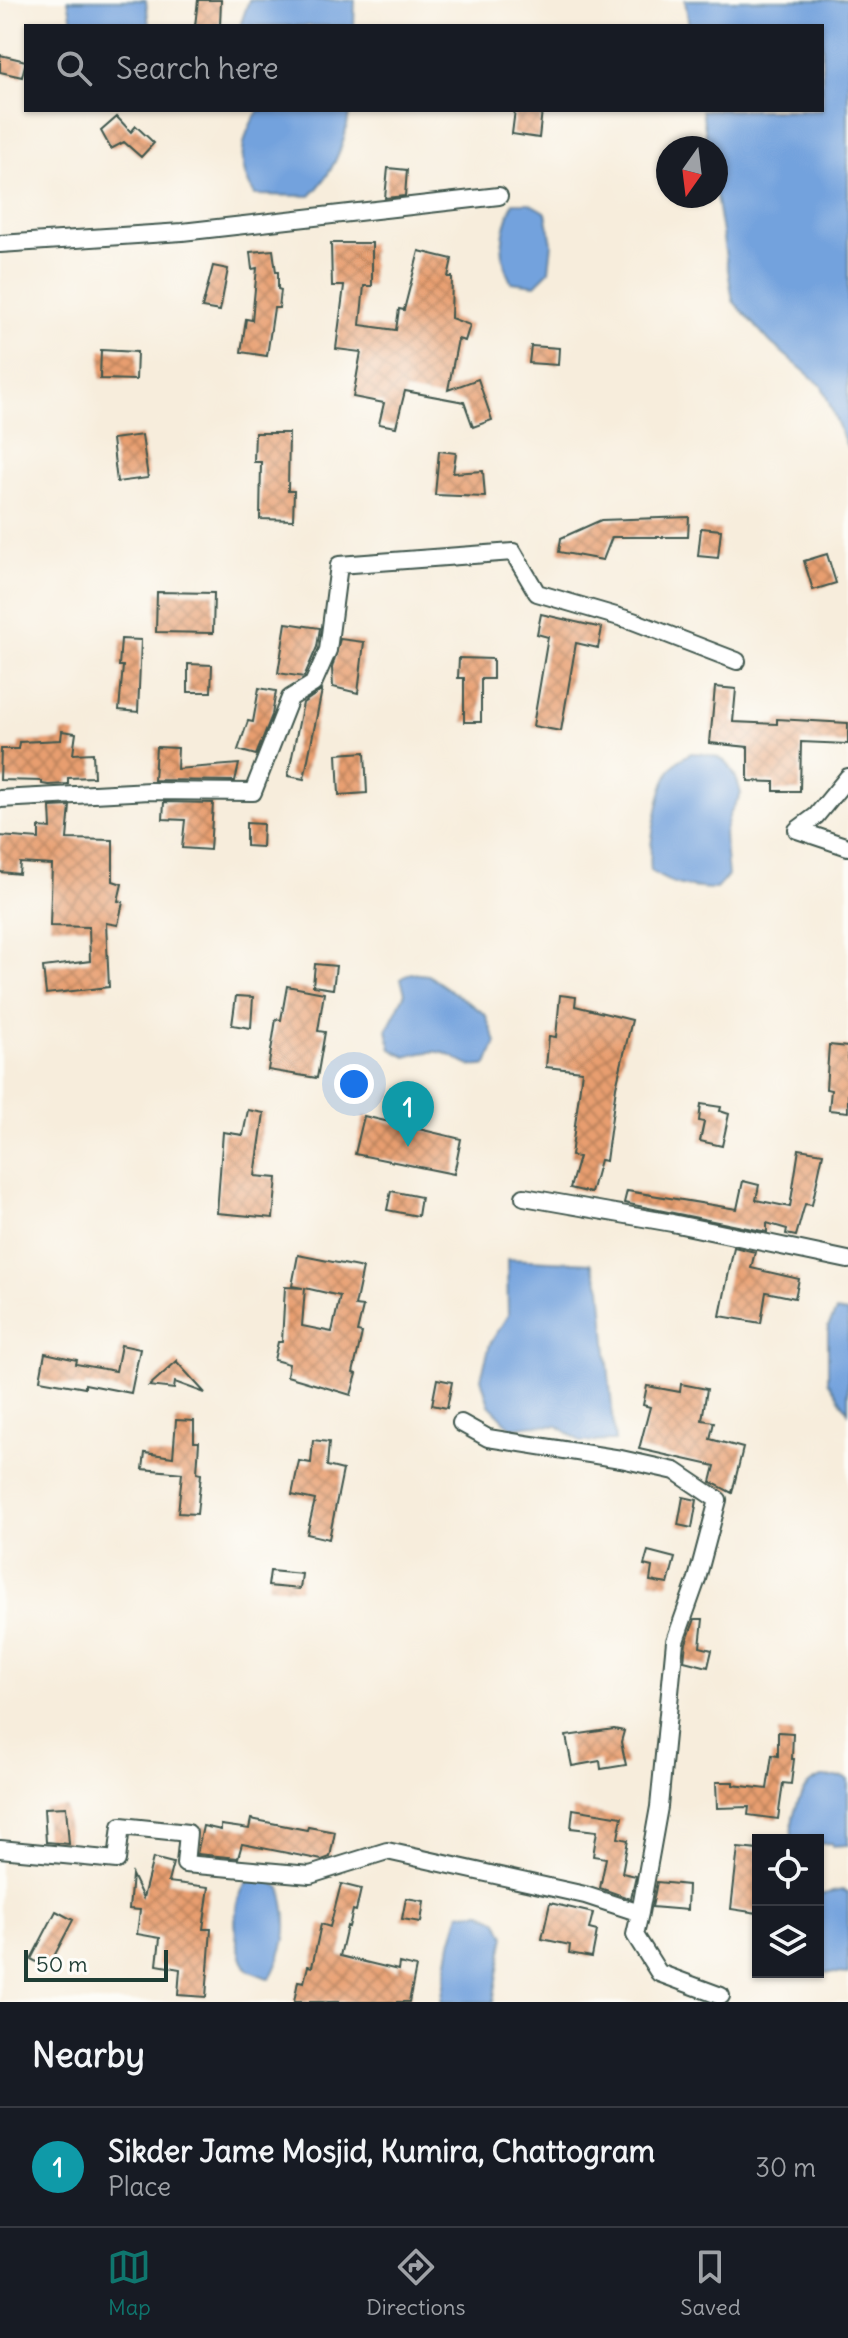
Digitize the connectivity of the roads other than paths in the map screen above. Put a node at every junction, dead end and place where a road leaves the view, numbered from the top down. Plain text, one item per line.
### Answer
1 (499, 196) dead end
2 (0, 244) edge
3 (737, 661) dead end
4 (848, 777) edge
5 (0, 799) edge
6 (848, 847) edge
7 (524, 1197) dead end
8 (848, 1260) edge
9 (461, 1423) dead end
10 (0, 1849) edge
11 (640, 1913) junction
12 (721, 1996) dead end

1 - 2 street
3 - 5 street
4 - 6 street
7 - 8 street
9 - 11 street
10 - 11 street
11 - 12 street

